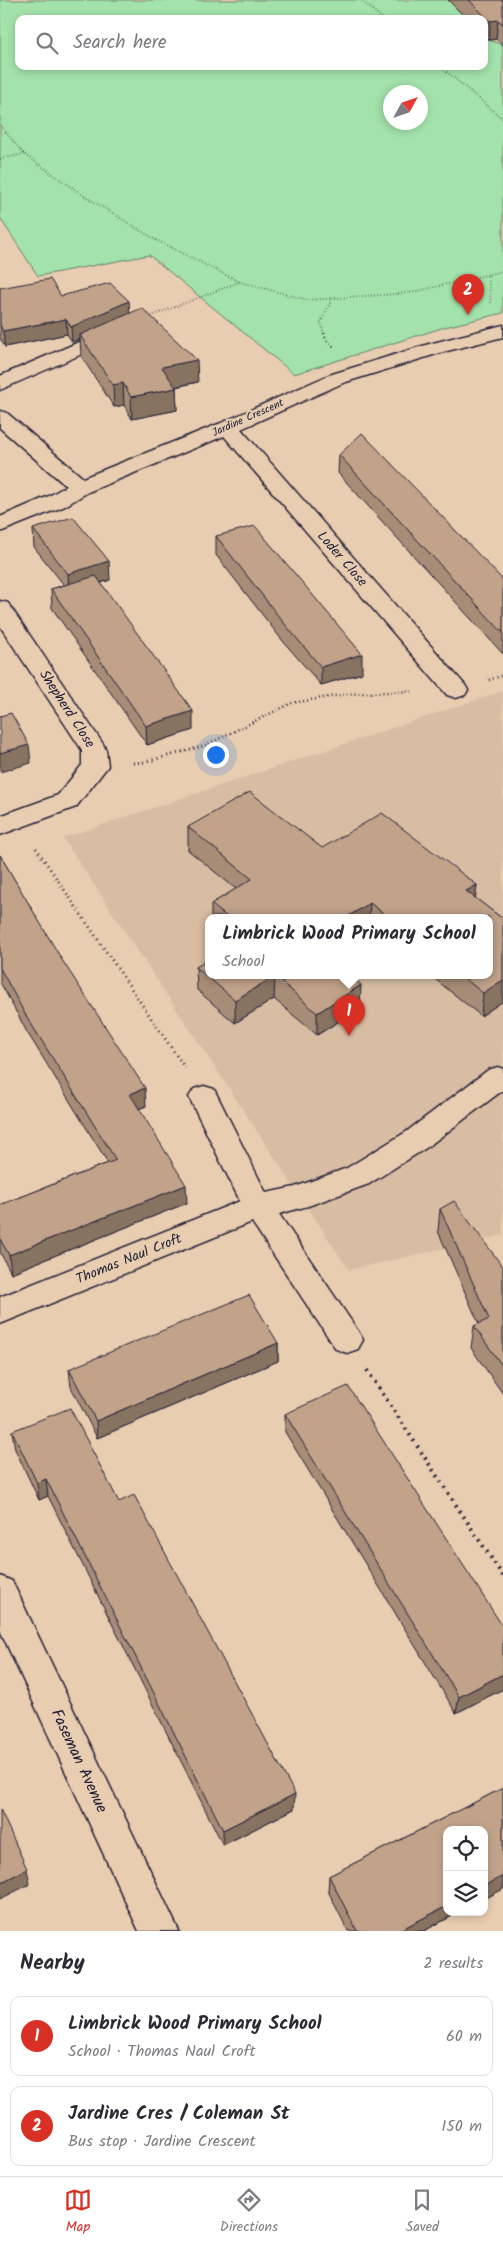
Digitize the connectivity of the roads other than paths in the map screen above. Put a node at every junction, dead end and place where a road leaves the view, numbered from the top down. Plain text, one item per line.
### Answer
1 (149, 317) edge
2 (500, 335) edge
3 (0, 384) edge
4 (0, 417) edge
5 (228, 427) junction
6 (80, 486) junction
7 (0, 525) edge
8 (0, 608) edge
9 (456, 690) road end
10 (9, 823) edge
11 (498, 1078) dead end
12 (204, 1097) road end
13 (258, 1207) junction
14 (0, 1311) edge
15 (348, 1340) road end
16 (0, 1592) edge
17 (159, 1931) edge

1 - 3 street
2 - 5 street, Jardine Crescent
4 - 6 street
5 - 6 street, Jardine Crescent
5 - 9 street, Loder Close
6 - 7 street, Jardine Crescent
8 - 10 street, Shepherd Close
11 - 13 street, Thomas Naul Croft
12 - 13 street
13 - 14 street, Thomas Naul Croft
13 - 15 street
16 - 17 street, Faseman Avenue

